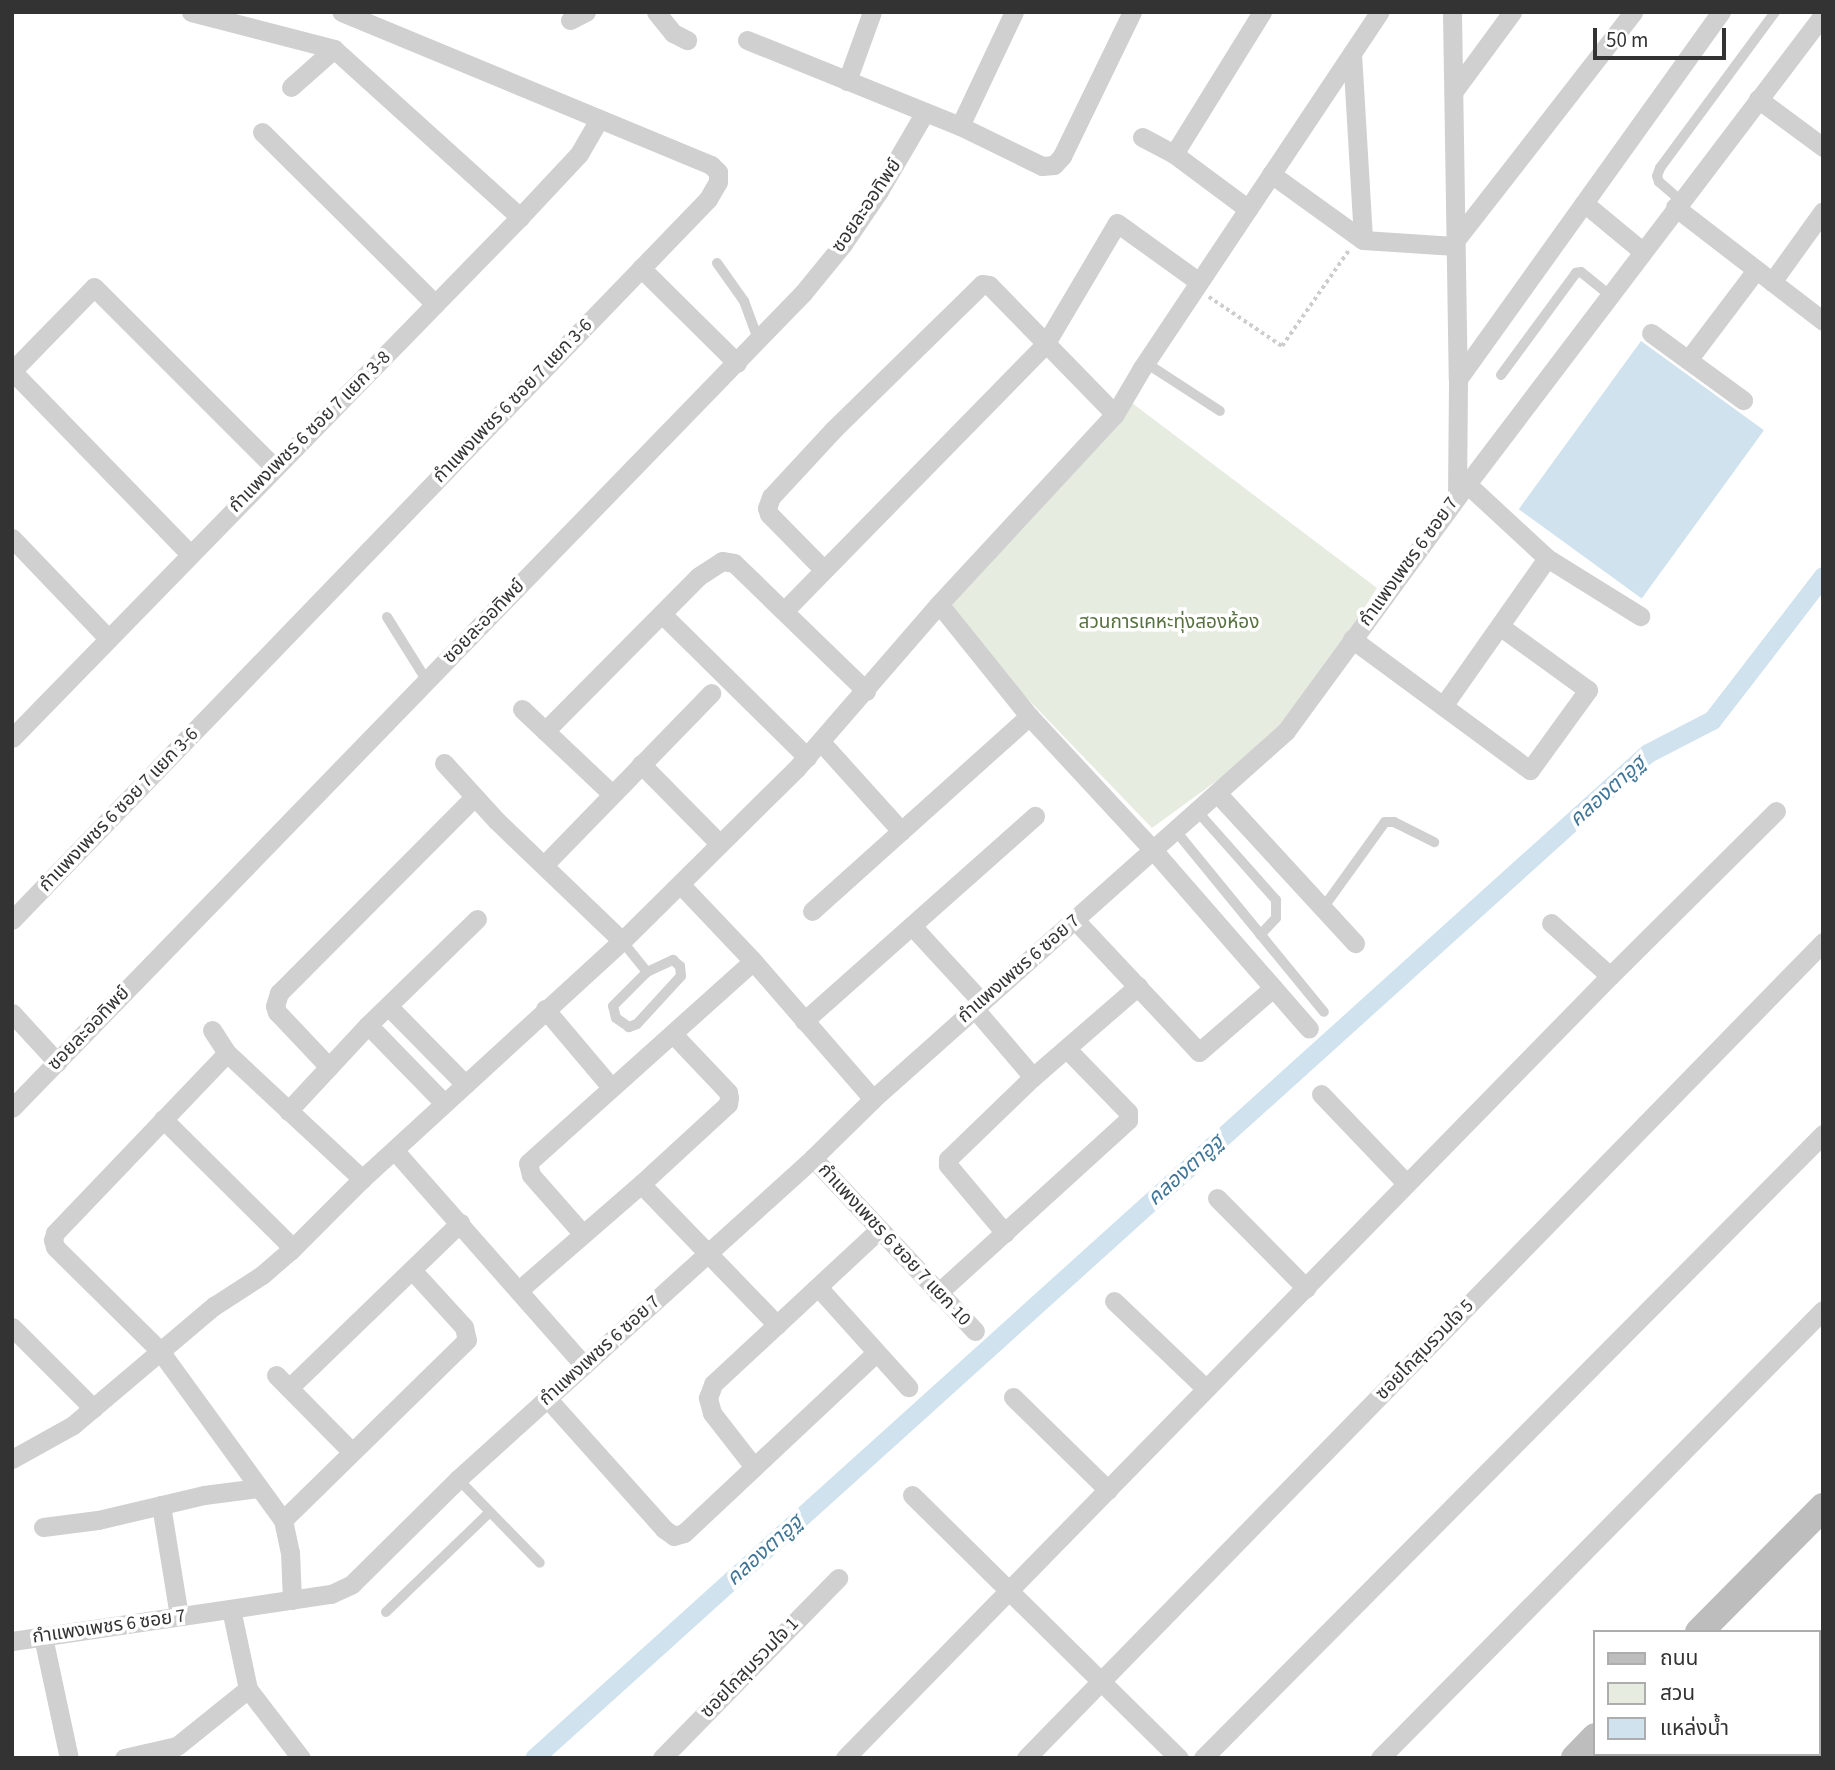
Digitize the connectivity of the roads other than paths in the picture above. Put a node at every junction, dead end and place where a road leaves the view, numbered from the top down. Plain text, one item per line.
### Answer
1 (191, 12) edge
2 (341, 12) edge
3 (656, 12) edge
4 (872, 12) edge
5 (1014, 12) edge
6 (1132, 12) edge
7 (1262, 12) edge
8 (1379, 12) edge
9 (1452, 12) edge
10 (1513, 12) edge
11 (1633, 12) edge
12 (1721, 12) edge
13 (1774, 12) edge
14 (1823, 15) edge
15 (687, 40) dead end
16 (747, 40) dead end
17 (334, 49) junction
18 (1352, 52) junction
19 (847, 81) junction
20 (291, 88) dead end
21 (1454, 92) junction
22 (1758, 99) junction
23 (925, 112) junction
24 (599, 120) junction
25 (960, 126) junction
26 (262, 132) dead end
27 (1142, 138) dead end
28 (1823, 147) edge
29 (1174, 154) junction
30 (1271, 174) junction
31 (1584, 202) junction
32 (1678, 204) junction
33 (1248, 209) junction
34 (1823, 211) edge
35 (520, 217) junction
36 (1361, 238) junction
37 (1455, 243) junction
38 (1642, 251) junction
39 (718, 263) dead end
40 (641, 268) junction
41 (1756, 270) junction
42 (1772, 282) junction
43 (1198, 285) junction
44 (1609, 295) junction
45 (435, 304) junction
46 (1823, 321) edge
47 (1651, 333) dead end
48 (758, 340) junction
49 (1046, 343) junction
50 (1688, 360) junction
51 (737, 363) junction
52 (1146, 363) junction
53 (12, 371) edge
54 (1501, 375) dead end
55 (1458, 379) junction
56 (1743, 400) dead end
57 (1220, 411) dead end
58 (1115, 414) junction
59 (275, 468) junction
60 (1462, 490) junction
61 (12, 538) edge
62 (190, 554) junction
63 (1547, 558) junction
64 (823, 569) junction
65 (939, 604) junction
66 (784, 611) junction
67 (662, 614) junction
68 (1640, 616) dead end
69 (387, 617) dead end
70 (1501, 627) junction
71 (108, 638) junction
72 (1352, 639) junction
73 (427, 681) junction
74 (866, 691) junction
75 (711, 693) dead end
76 (1443, 706) junction
77 (522, 709) dead end
78 (1029, 716) junction
79 (545, 731) junction
80 (12, 737) edge
81 (821, 742) junction
82 (807, 757) junction
83 (444, 763) dead end
84 (641, 764) junction
85 (1217, 793) junction
86 (612, 794) junction
87 (474, 796) junction
88 (1197, 811) junction
89 (1776, 811) dead end
90 (1035, 816) dead end
91 (1175, 830) junction
92 (901, 831) junction
93 (1434, 842) dead end
94 (720, 844) junction
95 (1153, 850) junction
96 (544, 865) junction
97 (680, 884) junction
98 (1323, 908) junction
99 (813, 911) dead end
100 (477, 919) dead end
101 (12, 920) edge
102 (1076, 920) junction
103 (1551, 923) dead end
104 (912, 926) junction
105 (1259, 935) junction
106 (622, 941) junction
107 (1823, 942) edge
108 (1355, 943) dead end
109 (753, 961) junction
110 (647, 972) junction
111 (1610, 976) junction
112 (1138, 986) junction
113 (1273, 988) junction
114 (978, 1004) junction
115 (388, 1006) junction
116 (545, 1009) junction
117 (1324, 1012) dead end
118 (12, 1013) edge
119 (804, 1021) junction
120 (368, 1025) junction
121 (1309, 1029) dead end
122 (212, 1030) dead end
123 (673, 1034) junction
124 (1067, 1049) junction
125 (228, 1053) junction
126 (58, 1062) junction
127 (329, 1067) junction
128 (1034, 1077) junction
129 (465, 1084) junction
130 (611, 1087) junction
131 (1321, 1094) dead end
132 (873, 1099) junction
133 (444, 1103) junction
134 (12, 1108) edge
135 (288, 1111) junction
136 (163, 1119) junction
137 (1823, 1133) edge
138 (395, 1151) junction
139 (813, 1158) junction
140 (362, 1179) junction
141 (641, 1184) junction
142 (1407, 1184) junction
143 (1217, 1198) dead end
144 (460, 1223) junction
145 (879, 1230) junction
146 (582, 1233) junction
147 (1005, 1233) junction
148 (293, 1248) junction
149 (708, 1253) junction
150 (412, 1270) junction
151 (818, 1287) junction
152 (1306, 1288) junction
153 (519, 1290) junction
154 (938, 1293) junction
155 (1114, 1301) dead end
156 (1823, 1310) edge
157 (777, 1325) junction
158 (12, 1327) edge
159 (975, 1331) dead end
160 (160, 1351) junction
161 (876, 1353) junction
162 (583, 1364) junction
163 (908, 1387) dead end
164 (1206, 1389) junction
165 (1013, 1397) dead end
166 (547, 1398) junction
167 (93, 1408) junction
168 (352, 1452) junction
169 (12, 1458) edge
170 (754, 1467) junction
171 (458, 1479) junction
172 (258, 1488) junction
173 (1108, 1490) junction
174 (912, 1495) dead end
175 (161, 1505) junction
176 (1823, 1507) edge
177 (490, 1512) junction
178 (283, 1521) junction
179 (43, 1527) dead end
180 (540, 1563) dead end
181 (838, 1578) dead end
182 (1009, 1591) junction
183 (292, 1600) junction
184 (231, 1609) junction
185 (386, 1612) dead end
186 (179, 1616) junction
187 (1701, 1630) edge
188 (43, 1637) junction
189 (12, 1641) edge
190 (1101, 1682) junction
191 (248, 1689) junction
192 (1594, 1738) edge
193 (69, 1758) edge
194 (124, 1758) edge
195 (301, 1758) edge
196 (662, 1758) edge
197 (845, 1758) edge
198 (1026, 1758) edge
199 (1179, 1758) edge
200 (1203, 1758) edge
201 (1380, 1758) edge
202 (1575, 1758) edge

1 - 17 street
2 - 24 street, กำแพงเพชร 6 ซอย 7 แยก 3-6
3 - 15 street
4 - 19 street
5 - 25 street
6 - 25 street
7 - 29 street
8 - 18 street
9 - 21 street
10 - 21 street
11 - 37 street
12 - 31 street
13 - 32 lane
14 - 22 street, กำแพงเพชร 6 ซอย 7
16 - 19 street
17 - 20 street
17 - 35 street
18 - 30 street
18 - 36 street
19 - 23 street
21 - 37 street
22 - 28 street
22 - 32 street, กำแพงเพชร 6 ซอย 7
23 - 25 street
23 - 48 street, ซอยละออทิพย์
24 - 35 street, กำแพงเพชร 6 ซอย 7 แยก 3-8
24 - 40 street, กำแพงเพชร 6 ซอย 7 แยก 3-6
26 - 45 street
27 - 29 street
29 - 33 street
30 - 33 street
30 - 36 street
31 - 38 street
31 - 55 street
32 - 38 street, กำแพงเพชร 6 ซอย 7
32 - 41 street
33 - 43 street
34 - 42 street
35 - 45 street, กำแพงเพชร 6 ซอย 7 แยก 3-8
36 - 37 street
37 - 55 street
38 - 44 street, กำแพงเพชร 6 ซอย 7
39 - 48 lane
40 - 51 street
40 - 101 street, กำแพงเพชร 6 ซอย 7 แยก 3-6
41 - 42 street
41 - 50 street
42 - 46 street
43 - 49 street
43 - 52 street
44 - 54 lane
44 - 60 street, กำแพงเพชร 6 ซอย 7
45 - 59 street, กำแพงเพชร 6 ซอย 7 แยก 3-8
47 - 50 street
48 - 51 street, ซอยละออทิพย์
49 - 58 street
49 - 64 street
49 - 64 street
50 - 56 street
51 - 73 street, ซอยละออทิพย์
52 - 57 lane
52 - 58 street
53 - 59 street
53 - 62 street
55 - 60 street
58 - 65 street
59 - 62 street, กำแพงเพชร 6 ซอย 7 แยก 3-8
60 - 63 street
60 - 72 street, กำแพงเพชร 6 ซอย 7
61 - 71 street
62 - 71 street, กำแพงเพชร 6 ซอย 7 แยก 3-8
63 - 68 street
63 - 70 street
64 - 66 street
65 - 74 street
65 - 78 street
66 - 67 street
66 - 74 street
67 - 79 street
67 - 82 street
69 - 73 lane
70 - 76 street
70 - 76 street
71 - 80 street, กำแพงเพชร 6 ซอย 7 แยก 3-8
72 - 76 street
72 - 85 street, กำแพงเพชร 6 ซอย 7
73 - 126 street, ซอยละออทิพย์
74 - 81 street
75 - 84 street
77 - 79 street
78 - 92 street
78 - 95 street
79 - 86 street
81 - 82 street
81 - 92 street
82 - 94 street
83 - 87 street
84 - 86 street
84 - 94 street
85 - 88 street, กำแพงเพชร 6 ซอย 7
85 - 98 street
86 - 96 street
87 - 96 street
87 - 127 street
88 - 91 street, กำแพงเพชร 6 ซอย 7
88 - 105 lane
89 - 111 street
90 - 104 street
91 - 95 street, กำแพงเพชร 6 ซอย 7
91 - 105 lane
92 - 99 street
93 - 98 lane
94 - 97 street
95 - 102 street, กำแพงเพชร 6 ซอย 7
95 - 113 street
96 - 106 street
97 - 106 street
97 - 109 street
98 - 108 street
100 - 115 street
102 - 112 street
102 - 114 street, กำแพงเพชร 6 ซอย 7
103 - 111 street
104 - 114 street
104 - 119 street
105 - 117 lane
106 - 110 lane
106 - 116 street
107 - 190 street, ซอยโกสุมรวมใจ 5
109 - 119 street
109 - 123 street
110 - 110 lane
111 - 142 street
112 - 113 street
112 - 124 street
113 - 121 street
114 - 128 street
114 - 132 street, กำแพงเพชร 6 ซอย 7
115 - 120 street
115 - 129 street
116 - 129 street
116 - 130 street
118 - 126 street
119 - 132 street
120 - 127 street
120 - 133 street
122 - 125 street
123 - 130 street
123 - 141 street
124 - 128 street
124 - 147 street
125 - 135 street
125 - 136 street
126 - 134 street, ซอยละออทิพย์
127 - 135 street
128 - 147 street
129 - 133 street
130 - 146 street
131 - 142 street
132 - 139 street, กำแพงเพชร 6 ซอย 7
133 - 138 street
135 - 140 street
136 - 148 street
136 - 160 street
137 - 200 street
138 - 140 street
138 - 144 street
139 - 145 street, กำแพงเพชร 6 ซอย 7 แยก 10
139 - 149 street, กำแพงเพชร 6 ซอย 7
140 - 148 street
141 - 146 street
141 - 149 street
142 - 152 street
143 - 152 street
144 - 150 street
144 - 153 street
145 - 151 street
145 - 154 street, กำแพงเพชร 6 ซอย 7 แยก 10
146 - 153 street
147 - 154 street
148 - 160 street
149 - 157 street
149 - 162 street, กำแพงเพชร 6 ซอย 7
150 - 168 street
150 - 168 street
151 - 157 street
151 - 161 street
152 - 164 street
153 - 162 street
154 - 159 street, กำแพงเพชร 6 ซอย 7 แยก 10
155 - 164 street
156 - 201 street
157 - 170 street
158 - 167 street
160 - 167 street
160 - 172 street
161 - 163 street
161 - 170 street
162 - 166 street, กำแพงเพชร 6 ซอย 7
164 - 173 street
165 - 173 street
166 - 170 street
166 - 171 street, กำแพงเพชร 6 ซอย 7
167 - 169 street
168 - 178 street
171 - 177 lane
171 - 183 street, กำแพงเพชร 6 ซอย 7
172 - 175 street
172 - 178 street
173 - 182 street
174 - 182 street
175 - 179 street
175 - 186 street
176 - 187 street
177 - 180 lane
177 - 185 lane
178 - 183 street
181 - 196 street, ซอยโกสุมรวมใจ 1
182 - 190 street
182 - 197 street
183 - 184 street, กำแพงเพชร 6 ซอย 7
184 - 186 street, กำแพงเพชร 6 ซอย 7
184 - 191 street
186 - 188 street, กำแพงเพชร 6 ซอย 7
188 - 189 street, กำแพงเพชร 6 ซอย 7
188 - 193 street
190 - 198 street, ซอยโกสุมรวมใจ 5
190 - 199 street
191 - 194 street
191 - 195 street
192 - 202 street

